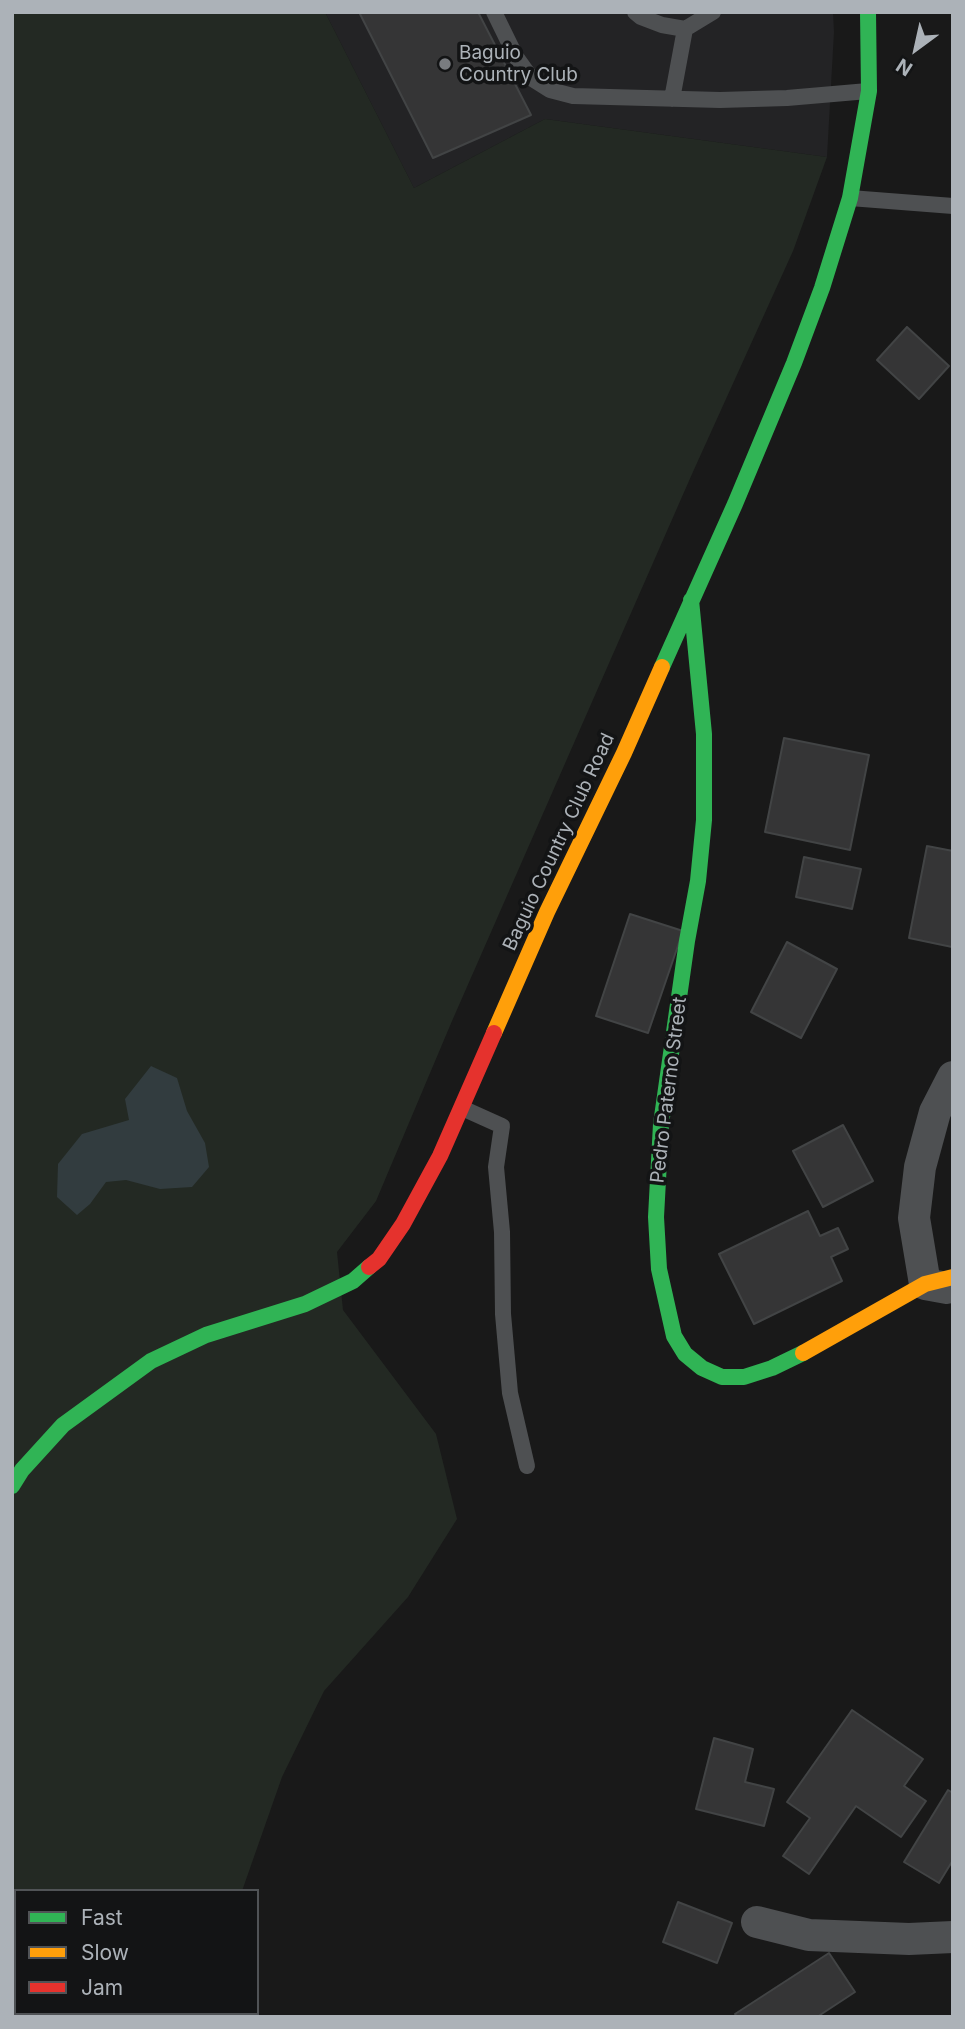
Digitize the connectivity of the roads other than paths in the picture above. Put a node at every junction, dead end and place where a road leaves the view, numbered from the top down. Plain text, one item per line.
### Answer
1 (494, 12) edge
2 (635, 12) edge
3 (713, 12) edge
4 (868, 12) edge
5 (685, 29) junction
6 (869, 90) junction
7 (672, 99) junction
8 (850, 198) junction
9 (953, 206) edge
10 (691, 600) junction
11 (685, 644) junction
12 (953, 1077) edge
13 (462, 1108) junction
14 (943, 1283) edge
15 (527, 1466) dead end
16 (12, 1486) edge
17 (757, 1922) dead end
18 (953, 1937) edge

1 - 7 lane
2 - 5 lane
3 - 5 lane
4 - 6 main road, Baguio Country Club Road
5 - 7 lane
6 - 7 lane
6 - 8 main road, Baguio Country Club Road
8 - 9 lane
8 - 10 main road, Baguio Country Club Road
10 - 11 main road, Baguio Country Club Road
10 - 11 main road, Pedro Paterno Street
11 - 13 main road, Baguio Country Club Road
11 - 14 main road, Pedro Paterno Street
12 - 14 street
13 - 15 lane
13 - 16 main road, Baguio Country Club Road
17 - 18 street

